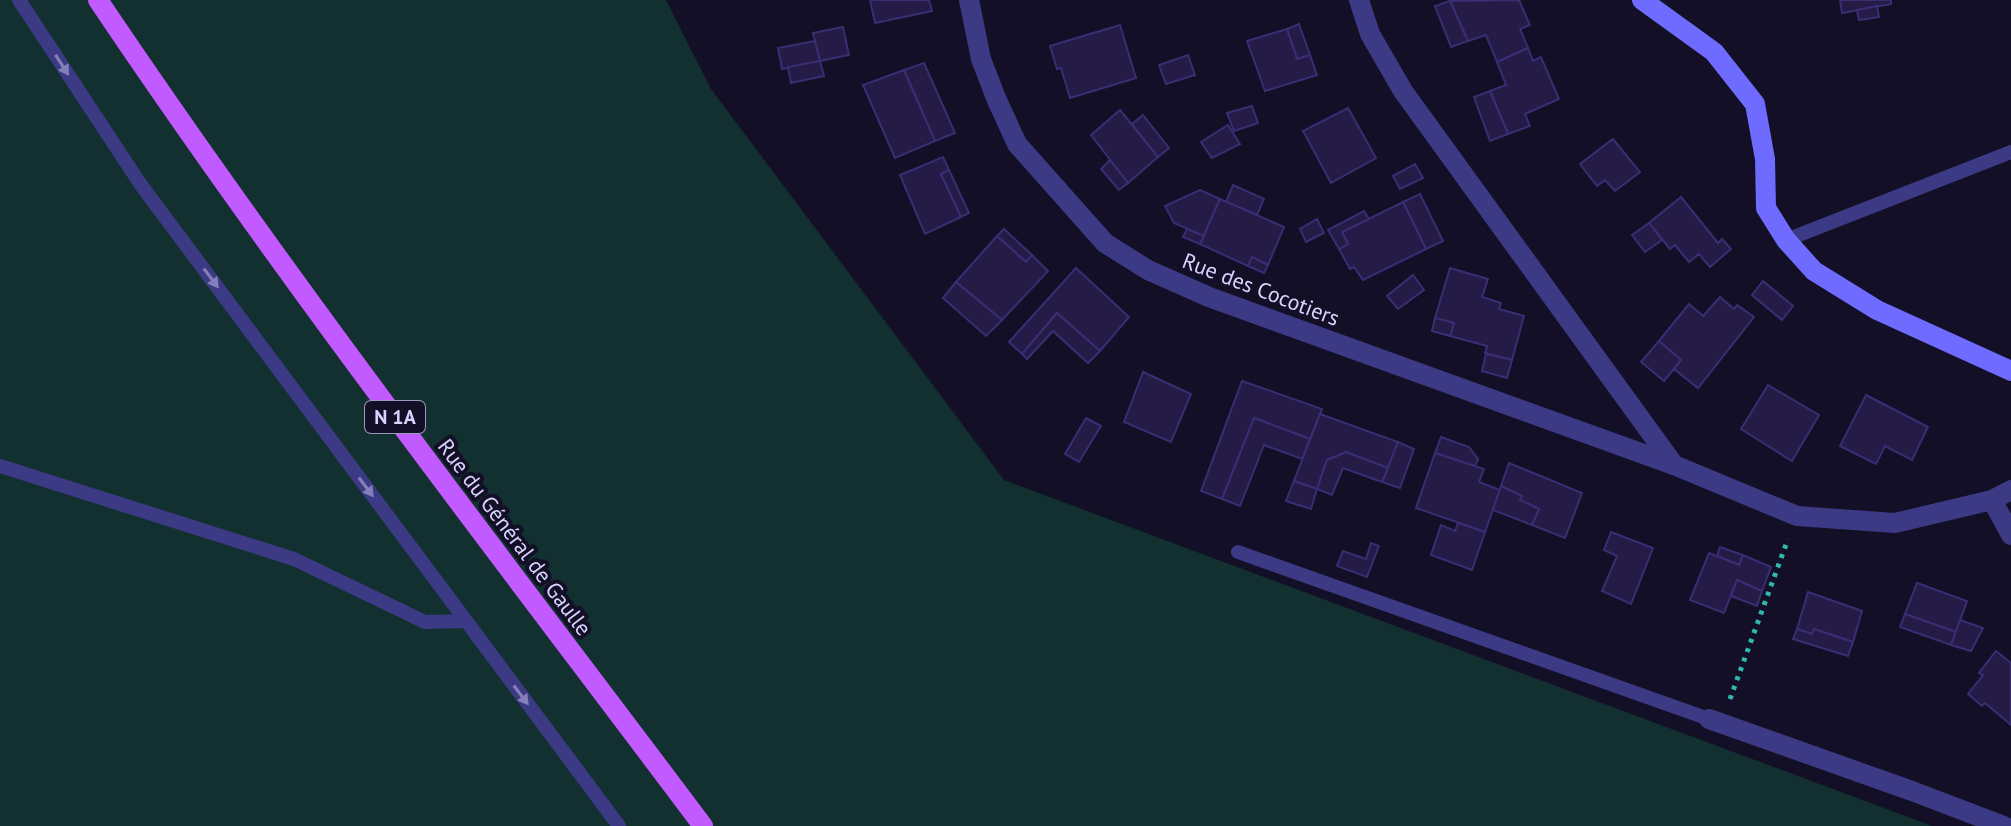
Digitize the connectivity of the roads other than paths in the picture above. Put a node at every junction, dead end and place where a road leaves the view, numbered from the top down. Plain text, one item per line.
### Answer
1 (19, 0) edge
2 (98, 0) edge
3 (969, 0) edge
4 (1359, 0) edge
5 (1642, 0) edge
6 (2011, 152) edge
7 (1786, 240) junction
8 (2011, 371) edge
9 (1674, 465) junction
10 (0, 466) edge
11 (2011, 490) edge
12 (1992, 500) junction
13 (2011, 535) edge
14 (1238, 552) dead end
15 (466, 621) junction
16 (1715, 721) joint
17 (619, 826) edge
18 (703, 826) edge
19 (2004, 826) edge

1 -> 15 lane
2 - 18 main road, Rue du Général de Gaulle / N 1A
3 - 9 street, Rue des Cocotiers
4 - 9 street
5 - 7 main road
6 - 7 lane
7 - 8 main road
9 - 12 street, Rue des Cocotiers
10 - 15 lane
11 - 12 street, Rue des Cocotiers
12 - 13 street
14 - 16 lane
15 -> 17 lane
16 - 19 street

